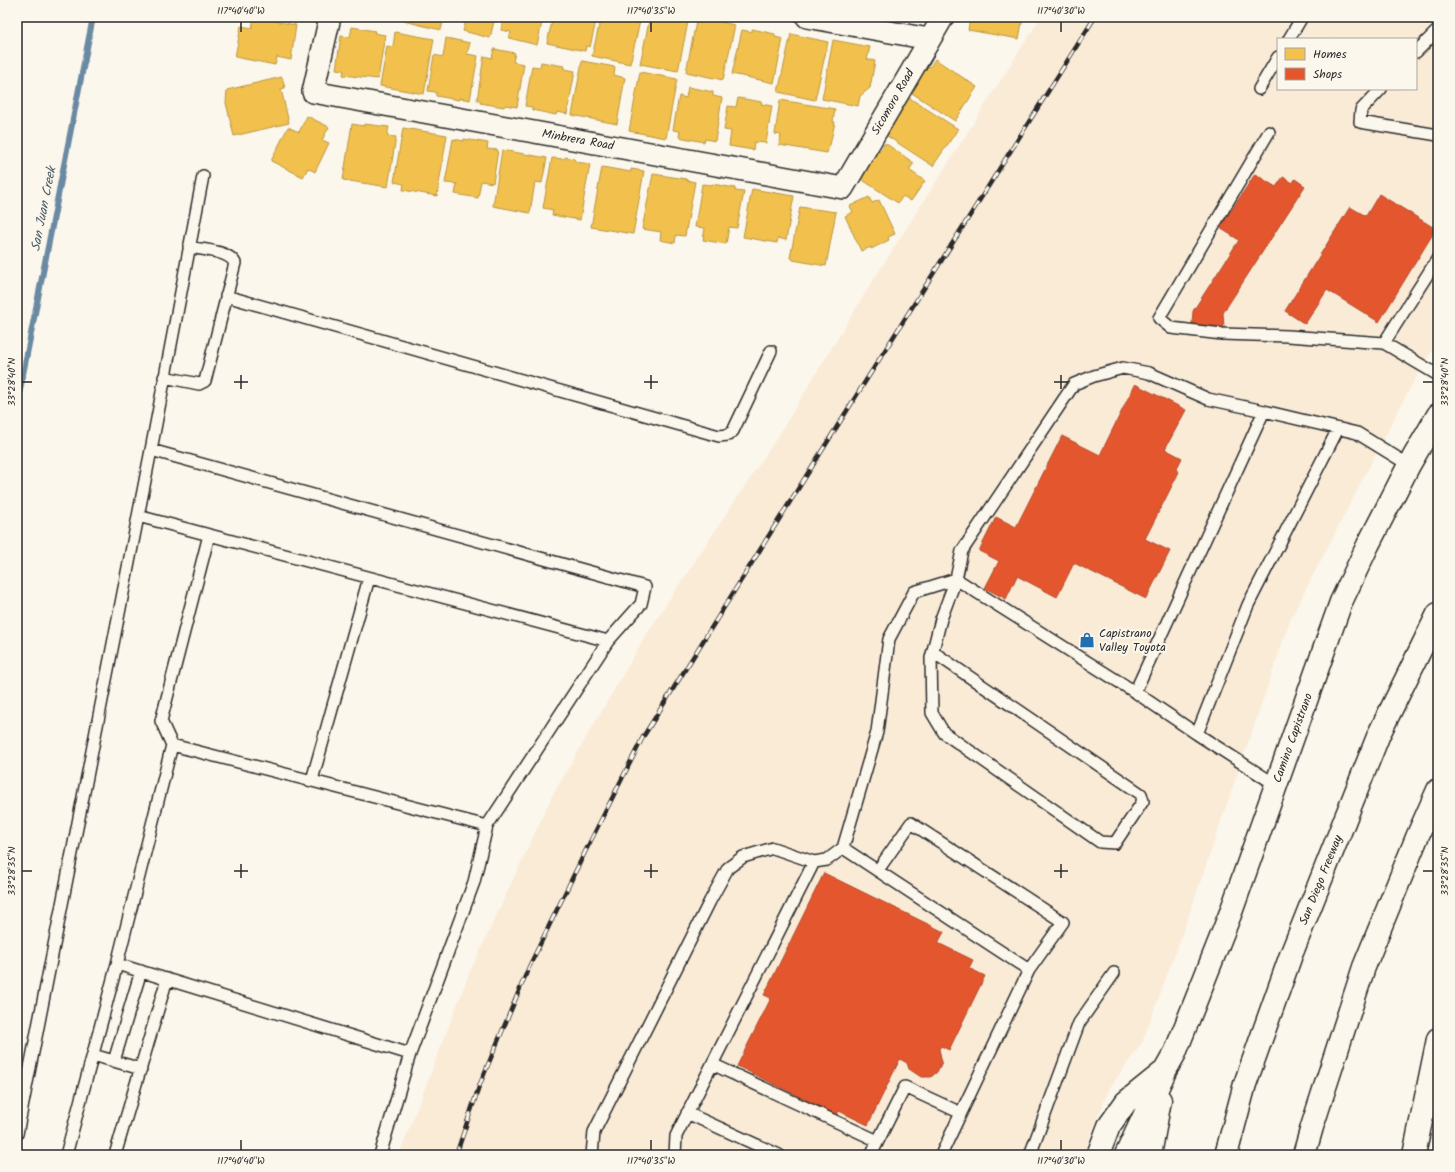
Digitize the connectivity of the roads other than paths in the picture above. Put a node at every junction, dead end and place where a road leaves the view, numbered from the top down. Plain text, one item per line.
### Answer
1 (330, 17) edge
2 (807, 17) edge
3 (943, 17) edge
4 (1302, 17) edge
5 (1438, 30) edge
6 (1290, 38) edge
7 (929, 39) junction
8 (1417, 51) edge
9 (1277, 59) edge
10 (1259, 89) dead end
11 (1380, 90) edge
12 (1269, 132) dead end
13 (1438, 136) edge
14 (202, 176) dead end
15 (843, 188) joint
16 (189, 247) junction
17 (1438, 258) edge
18 (226, 296) junction
19 (1384, 343) junction
20 (771, 351) dead end
21 (1438, 375) edge
22 (164, 378) junction
23 (1264, 411) junction
24 (1438, 415) edge
25 (1338, 429) junction
26 (150, 450) junction
27 (1409, 465) junction
28 (138, 516) junction
29 (209, 535) junction
30 (369, 578) junction
31 (956, 579) junction
32 (1438, 614) edge
33 (608, 641) junction
34 (933, 652) junction
35 (1135, 692) junction
36 (1197, 734) junction
37 (172, 745) junction
38 (312, 780) junction
39 (1276, 785) junction
40 (1438, 790) edge
41 (487, 826) junction
42 (843, 848) junction
43 (814, 862) junction
44 (878, 870) junction
45 (118, 964) junction
46 (1029, 970) junction
47 (141, 971) junction
48 (1114, 973) dead end
49 (167, 979) junction
50 (1438, 1038) edge
51 (410, 1054) junction
52 (93, 1055) junction
53 (114, 1061) junction
54 (712, 1064) junction
55 (141, 1068) junction
56 (1166, 1069) junction
57 (687, 1113) junction
58 (961, 1113) junction
59 (1154, 1132) junction
60 (17, 1134) edge
61 (878, 1141) junction
62 (66, 1155) edge
63 (115, 1155) edge
64 (380, 1155) edge
65 (592, 1155) edge
66 (675, 1155) edge
67 (779, 1155) edge
68 (871, 1155) edge
69 (941, 1155) edge
70 (1030, 1155) edge
71 (1098, 1155) edge
72 (1126, 1155) edge
73 (1145, 1155) edge
74 (1150, 1155) edge
75 (1226, 1155) edge
76 (1304, 1155) edge
77 (1414, 1155) edge

1 - 15 street, Minbrera Road
2 - 7 street
3 - 7 street, Sicomoro Road
4 - 6 lane
5 - 8 lane
7 - 15 street, Sicomoro Road
9 - 10 lane
11 - 13 lane
12 - 19 lane
14 - 16 lane
16 - 18 lane
16 - 22 lane
17 - 19 lane
18 - 20 lane
18 - 22 lane
19 - 21 lane
22 - 26 lane
23 - 25 lane
23 - 31 lane
23 - 35 lane
24 - 27 main road, Camino Capistrano
25 - 27 lane
25 - 36 lane
26 - 28 lane
26 - 33 lane
27 - 39 main road, Camino Capistrano
28 - 29 lane
28 - 60 lane
29 - 30 lane
29 - 37 lane
30 - 33 lane
30 - 38 lane
31 - 34 lane
31 - 35 lane
31 - 42 lane
32 - 75 main road, San Diego Freeway
33 - 41 lane
34 - 34 lane
35 - 36 lane
36 - 39 lane
37 - 38 lane
37 - 45 lane
38 - 41 lane
39 - 56 main road, Camino Capistrano
40 - 76 main road
41 - 51 lane
42 - 43 lane
42 - 44 lane
43 - 54 lane
43 - 65 lane
44 - 46 lane
44 - 46 lane
45 - 47 lane
45 - 52 lane
46 - 58 lane
47 - 49 lane
47 - 53 lane
48 - 70 lane
49 - 51 lane
49 - 55 lane
50 - 77 main road
51 - 64 lane
52 - 53 lane
52 - 62 lane
53 - 55 lane
54 - 57 lane
54 - 61 lane
55 - 63 lane
56 - 59 main road, Camino Capistrano
56 - 71 main road
56 - 72 main road, Camino Capistrano
57 - 66 lane
57 - 67 lane
58 - 61 lane
58 - 69 lane
59 - 73 main road
59 - 74 main road, Camino Capistrano
61 - 68 lane

